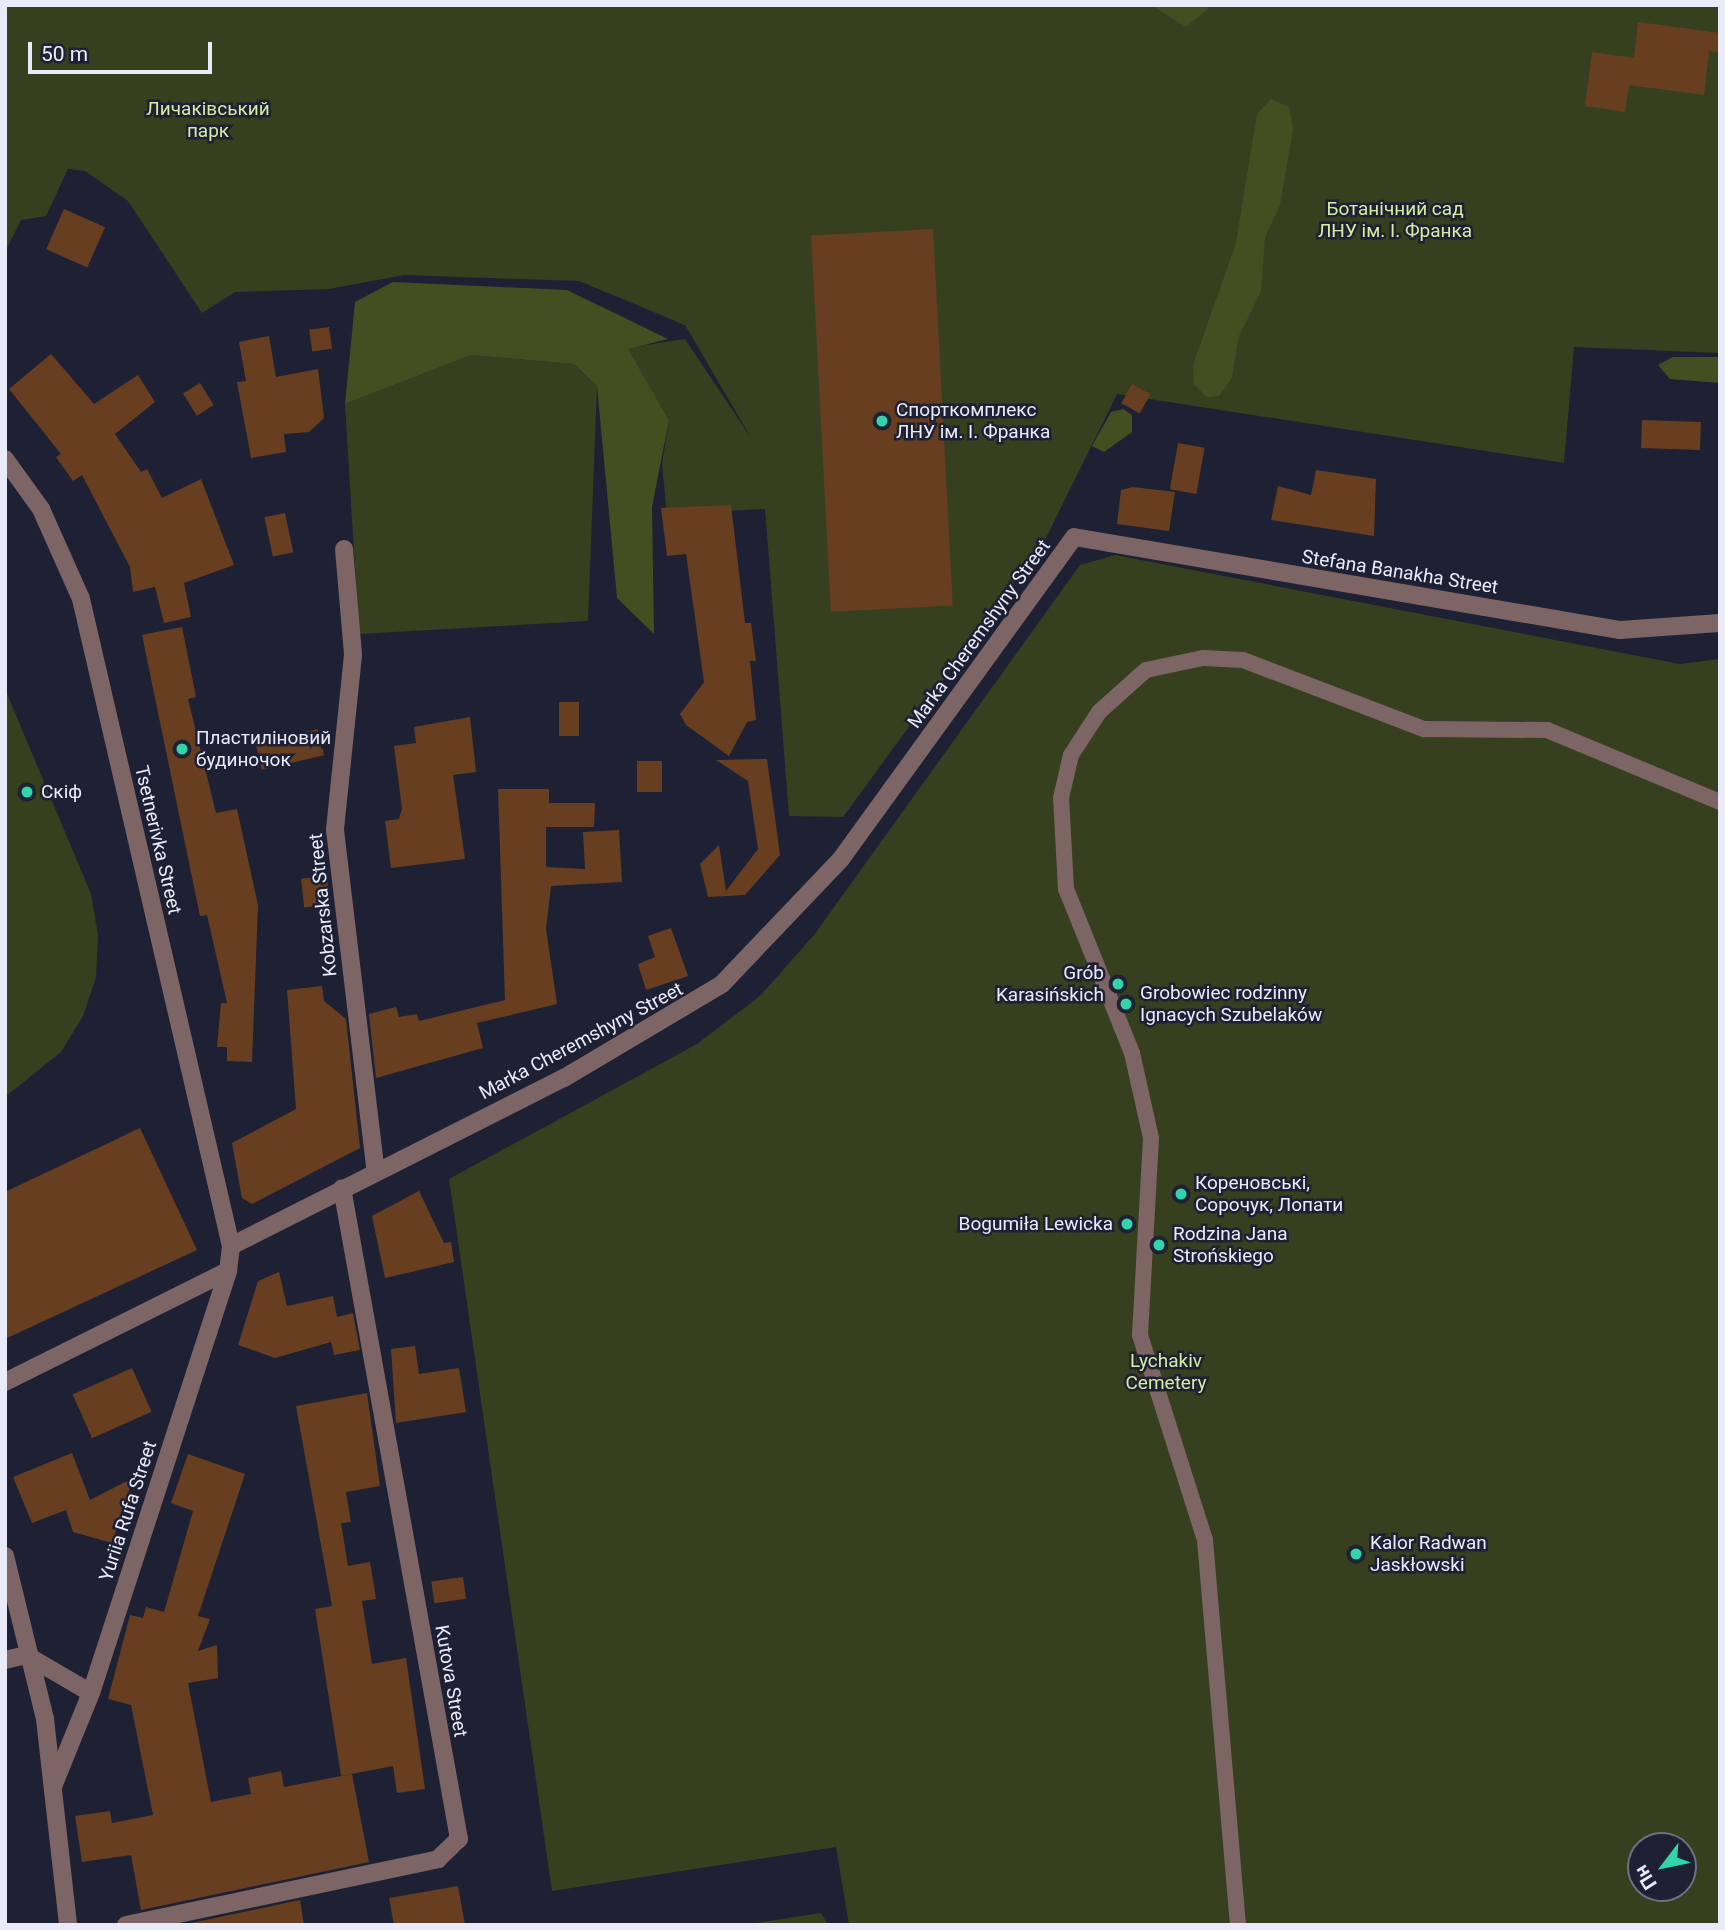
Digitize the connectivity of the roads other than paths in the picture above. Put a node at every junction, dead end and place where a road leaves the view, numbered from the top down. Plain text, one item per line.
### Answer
1 (5, 459) edge
2 (1074, 537) joint
3 (344, 549) dead end
4 (1720, 624) edge
5 (1720, 802) edge
6 (376, 1172) junction
7 (342, 1188) junction
8 (231, 1246) junction
9 (228, 1271) junction
10 (5, 1382) edge
11 (5, 1556) edge
12 (26, 1655) junction
13 (5, 1660) edge
14 (91, 1693) junction
15 (53, 1787) junction
16 (68, 1925) edge
17 (126, 1925) edge
18 (1238, 1925) edge

1 - 8 street, Tsetnerivka Street
2 - 4 street, Stefana Banakha Street
2 - 6 street, Marka Cheremshyny Street
3 - 6 street, Kobzarska Street
5 - 18 street
6 - 7 street, Marka Cheremshyny Street
7 - 8 street, Marka Cheremshyny Street
7 - 17 street, Kutova Street
8 - 9 street
9 - 10 street
9 - 14 street, Yuriia Rufa Street
11 - 12 street
12 - 13 street
12 - 14 street
12 - 15 street
14 - 15 street, Yuriia Rufa Street
15 - 16 street

